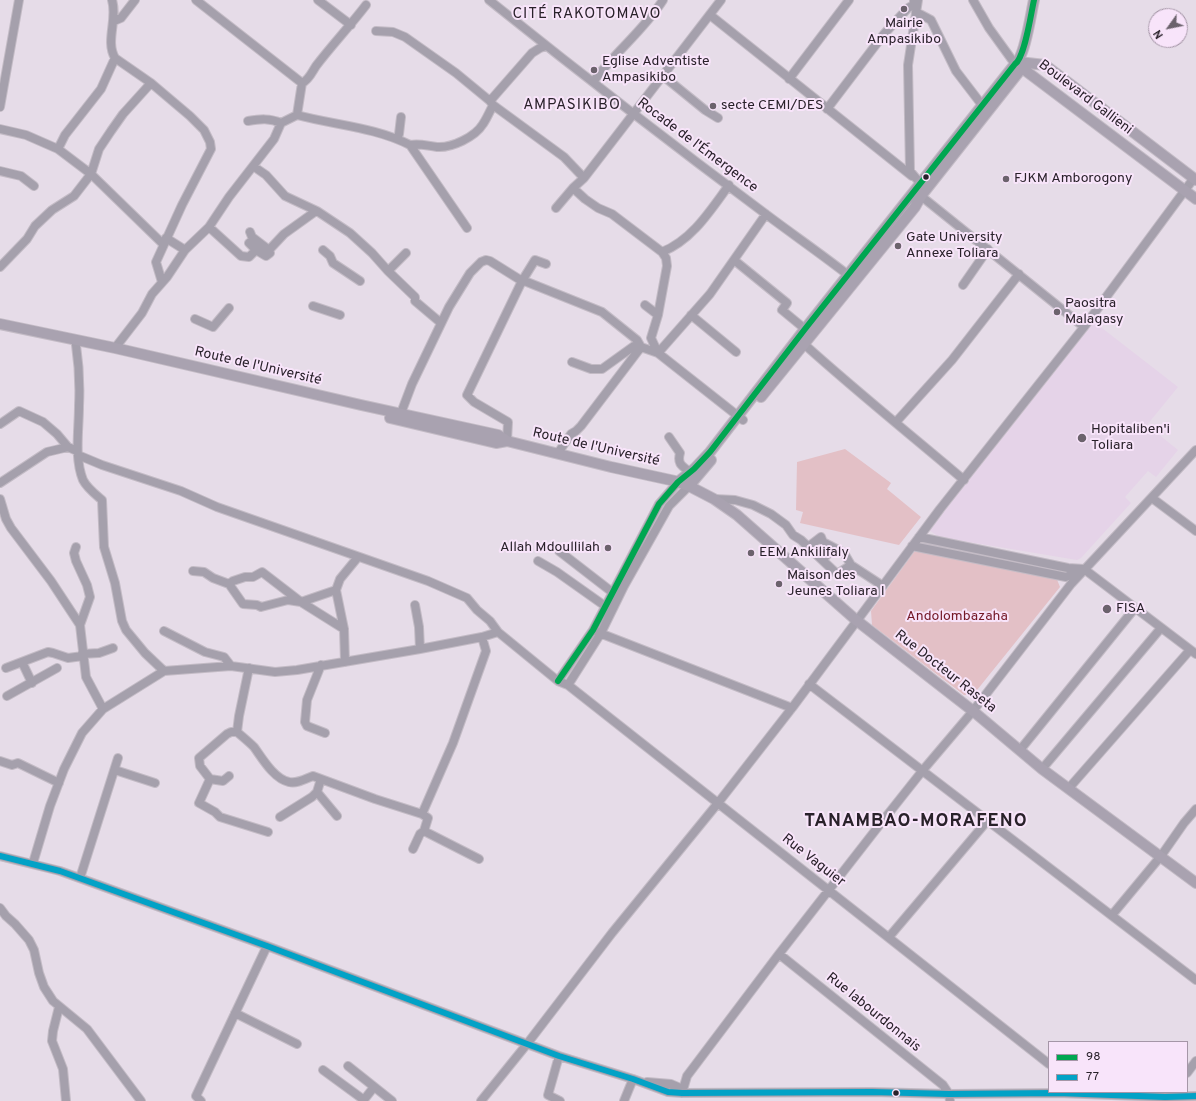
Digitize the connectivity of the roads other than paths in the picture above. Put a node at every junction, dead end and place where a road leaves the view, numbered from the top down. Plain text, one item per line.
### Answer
1 (19, 0) edge
2 (112, 0) edge
3 (134, 0) edge
4 (196, 0) edge
5 (318, 0) edge
6 (489, 0) edge
7 (664, 0) edge
8 (721, 0) edge
9 (850, 0) edge
10 (973, 0) edge
11 (1034, 0) edge
12 (916, 1) edge
13 (366, 5) dead end
14 (916, 12) junction
15 (710, 15) junction
16 (114, 21) junction
17 (351, 26) junction
18 (376, 31) dead end
19 (546, 46) junction
20 (115, 58) junction
21 (1019, 65) junction
22 (662, 75) junction
23 (789, 79) junction
24 (593, 82) junction
25 (150, 83) junction
26 (302, 83) junction
27 (0, 103) edge
28 (492, 103) junction
29 (982, 105) junction
30 (827, 109) junction
31 (633, 114) junction
32 (297, 115) junction
33 (401, 117) dead end
34 (718, 118) dead end
35 (248, 121) dead end
36 (281, 124) junction
37 (0, 130) edge
38 (397, 139) junction
39 (410, 145) junction
40 (58, 149) junction
41 (253, 166) junction
42 (0, 171) edge
43 (91, 174) junction
44 (584, 178) junction
45 (1195, 179) edge
46 (920, 183) junction
47 (34, 186) dead end
48 (728, 186) junction
49 (573, 188) junction
50 (1184, 190) junction
51 (921, 196) junction
52 (1196, 199) edge
53 (556, 208) dead end
54 (316, 211) junction
55 (766, 214) junction
56 (209, 227) junction
57 (467, 228) dead end
58 (250, 232) dead end
59 (165, 241) junction
60 (249, 243) dead end
61 (186, 250) junction
62 (256, 250) junction
63 (269, 250) junction
64 (323, 250) dead end
65 (988, 250) junction
66 (662, 252) junction
67 (406, 253) dead end
68 (734, 260) junction
69 (546, 264) dead end
70 (0, 267) edge
71 (388, 271) junction
72 (1019, 274) junction
73 (852, 278) junction
74 (522, 280) junction
75 (360, 281) dead end
76 (162, 282) junction
77 (963, 285) dead end
78 (645, 305) dead end
79 (313, 306) dead end
80 (229, 308) dead end
81 (658, 315) junction
82 (691, 315) junction
83 (340, 316) dead end
84 (195, 319) dead end
85 (441, 323) junction
86 (0, 324) edge
87 (1084, 326) junction
88 (0, 329) edge
89 (805, 329) junction
90 (804, 344) junction
91 (76, 345) junction
92 (115, 348) junction
93 (640, 348) junction
94 (736, 352) dead end
95 (658, 353) junction
96 (572, 362) dead end
97 (401, 414) junction
98 (740, 419) junction
99 (896, 422) junction
100 (0, 424) edge
101 (669, 437) dead end
102 (507, 442) junction
103 (68, 447) junction
104 (1196, 450) edge
105 (77, 453) junction
106 (558, 453) junction
107 (690, 472) junction
108 (964, 480) junction
109 (678, 482) junction
110 (0, 483) edge
111 (689, 486) junction
112 (1152, 498) junction
113 (0, 499) edge
114 (714, 499) junction
115 (1196, 531) edge
116 (920, 538) junction
117 (912, 546) junction
118 (76, 547) dead end
119 (808, 547) junction
120 (834, 548) junction
121 (559, 551) dead end
122 (358, 557) junction
123 (822, 560) junction
124 (538, 561) dead end
125 (851, 565) junction
126 (1084, 569) junction
127 (193, 572) dead end
128 (229, 584) junction
129 (883, 586) junction
130 (336, 590) junction
131 (612, 592) junction
132 (301, 602) junction
133 (415, 605) dead end
134 (605, 606) junction
135 (1135, 608) junction
136 (856, 620) junction
137 (80, 625) junction
138 (1161, 628) junction
139 (344, 629) junction
140 (164, 630) dead end
141 (498, 632) junction
142 (597, 632) junction
143 (482, 637) junction
144 (113, 648) dead end
145 (420, 649) junction
146 (1193, 652) edge
147 (83, 655) junction
148 (22, 662) junction
149 (345, 662) junction
150 (321, 665) junction
151 (231, 666) junction
152 (6, 668) dead end
153 (57, 668) dead end
154 (249, 668) junction
155 (164, 671) junction
156 (558, 681) junction
157 (32, 683) junction
158 (809, 684) junction
159 (568, 685) junction
160 (7, 696) dead end
161 (792, 708) junction
162 (102, 709) junction
163 (973, 711) junction
164 (237, 732) junction
165 (325, 733) dead end
166 (1020, 750) junction
167 (118, 758) dead end
168 (0, 762) edge
169 (1042, 769) junction
170 (115, 770) junction
171 (923, 770) junction
172 (229, 776) dead end
173 (210, 779) junction
174 (321, 779) junction
175 (59, 783) junction
176 (155, 783) dead end
177 (1069, 788) junction
178 (317, 792) junction
179 (718, 803) junction
180 (1196, 809) edge
181 (422, 814) junction
182 (337, 816) dead end
183 (280, 817) dead end
184 (988, 820) junction
185 (424, 831) junction
186 (268, 832) dead end
187 (413, 848) dead end
188 (1161, 856) junction
189 (1, 858) edge
190 (479, 859) dead end
191 (33, 863) junction
192 (80, 878) junction
193 (1196, 883) edge
194 (829, 890) junction
195 (0, 908) edge
196 (1112, 915) junction
197 (889, 937) junction
198 (267, 946) junction
199 (779, 954) junction
200 (1196, 980) edge
201 (59, 1007) junction
202 (235, 1013) junction
203 (297, 1044) dead end
204 (527, 1044) junction
205 (559, 1056) junction
206 (1196, 1061) edge
207 (1048, 1063) edge
208 (348, 1066) dead end
209 (323, 1070) dead end
210 (1188, 1072) edge
211 (633, 1079) junction
212 (374, 1087) junction
213 (798, 1092) junction
214 (872, 1092) junction
215 (1084, 1093) edge
216 (682, 1094) junction
217 (1196, 1096) edge
218 (1058, 1097) edge
219 (1166, 1097) edge
220 (949, 1098) edge
221 (363, 1100) edge
222 (66, 1101) edge
223 (141, 1101) edge
224 (201, 1101) edge
225 (392, 1101) edge
226 (481, 1101) edge
227 (560, 1101) edge
228 (624, 1101) edge
229 (794, 1101) edge
230 (879, 1101) edge
231 (1094, 1101) edge

1 - 27 street
2 - 16 street
3 - 16 street
4 - 26 street
5 - 17 street
6 - 19 street, Rocade de l'Émergence
7 - 24 street
8 - 15 street
9 - 23 street
10 - 21 street
11 - 21 main road
12 - 14 street
12 - 30 street
13 - 17 street
14 - 29 street
14 - 46 street
15 - 22 street
15 - 23 street
16 - 20 street
17 - 26 street
18 - 28 street
19 - 24 street, Rocade de l'Émergence
19 - 28 street
20 - 25 street
20 - 40 street
21 - 29 main road
21 - 45 main road, Boulevard Gallieni
21 - 50 main road, Boulevard Gallieni
21 - 51 main road
22 - 31 street
22 - 34 street
23 - 30 street
24 - 31 street, Rocade de l'Émergence
25 - 43 street
25 - 59 street
26 - 32 street
28 - 39 street
28 - 44 street
29 - 46 main road
30 - 46 street
31 - 44 street
31 - 48 street, Rocade de l'Émergence
32 - 36 street
32 - 38 street
33 - 38 street
35 - 36 street
36 - 41 street
37 - 40 street
38 - 39 street
39 - 57 street
40 - 43 street
41 - 54 street
41 - 56 street
42 - 47 street
43 - 59 street
43 - 70 street
44 - 49 street
45 - 50 street
46 - 51 street
46 - 73 main road
48 - 55 street, Rocade de l'Émergence
48 - 66 street
49 - 53 street
49 - 66 street
50 - 52 main road, Boulevard Gallieni
50 - 87 street
51 - 65 street
51 - 73 main road
54 - 63 street
54 - 71 street
55 - 68 street
55 - 73 street, Rocade de l'Émergence
56 - 61 street
56 - 62 street
58 - 63 street
59 - 61 street
59 - 76 street
60 - 62 street
61 - 76 street
62 - 63 street
64 - 75 street
65 - 72 street
65 - 77 street
66 - 81 street
67 - 71 street
68 - 82 street
68 - 89 street
69 - 74 street
71 - 85 street
72 - 87 street
72 - 99 street
73 - 89 main road
73 - 90 main road
74 - 85 street
74 - 93 street
74 - 102 street
76 - 92 street
78 - 81 street
79 - 83 street
80 - 84 street
81 - 95 street
82 - 94 street
82 - 95 street
85 - 97 street
86 - 92 main road, Route de l'Université
87 - 108 street
88 - 91 main road, Route de l'Université
89 - 98 main road
90 - 98 main road
90 - 99 street
91 - 102 main road, Route de l'Université
91 - 105 street
92 - 97 main road, Route de l'Université
93 - 95 street
93 - 96 street
93 - 106 street
95 - 98 street
97 - 102 main road, Route de l'Université
98 - 107 main road
98 - 111 main road
99 - 108 street
100 - 103 street
101 - 107 street
102 - 106 main road, Route de l'Université
103 - 105 street, Rue Vaguier
103 - 110 street
104 - 112 street
105 - 122 street, Rue Vaguier
105 - 155 street
106 - 109 main road, Route de l'Université
107 - 109 main road
108 - 116 street
109 - 111 main road, Rue Docteur Raseta
109 - 131 street
111 - 114 main road, Rue Docteur Raseta
111 - 142 street
112 - 115 street
112 - 126 street
113 - 137 street
114 - 119 street
114 - 136 main road, Rue Docteur Raseta
116 - 117 street
116 - 126 street
117 - 126 street
117 - 129 street
118 - 137 street
119 - 120 street
119 - 123 street
120 - 123 street
120 - 125 street
121 - 131 street
122 - 130 street
122 - 141 street, Rue Vaguier
123 - 125 street
124 - 134 street
125 - 129 street
126 - 135 street
126 - 163 street
127 - 128 street
128 - 132 street
128 - 132 street
129 - 136 street
130 - 132 street
130 - 139 street
131 - 134 street
132 - 139 street
133 - 145 street
134 - 142 street
135 - 138 street
135 - 166 street
136 - 158 street
136 - 163 main road, Rue Docteur Raseta
137 - 147 street
138 - 146 street
138 - 169 street
139 - 149 street
140 - 151 street
141 - 143 street
141 - 156 street, Rue Vaguier
142 - 156 street
142 - 159 street
142 - 161 street
143 - 145 street
143 - 181 street
144 - 147 street
145 - 149 street
146 - 177 street
147 - 148 street
147 - 162 street
148 - 152 street
148 - 157 street
149 - 150 street
150 - 154 street
150 - 165 street
151 - 154 street
151 - 155 street
153 - 157 street
154 - 164 street
155 - 162 street
156 - 159 street, Rue Vaguier
157 - 160 street
158 - 161 street
158 - 171 street
159 - 179 street, Rue Vaguier
161 - 179 street
162 - 175 street
163 - 166 main road, Rue Docteur Raseta
163 - 171 street
164 - 173 street
164 - 174 street
166 - 169 main road, Rue Docteur Raseta
167 - 170 street
168 - 175 street
169 - 177 main road, Rue Docteur Raseta
170 - 176 street
170 - 192 street
171 - 184 street
171 - 194 street
172 - 173 street
173 - 186 street
174 - 178 street
174 - 181 street
175 - 191 street
177 - 188 main road, Rue Docteur Raseta
178 - 182 street
178 - 183 street
179 - 194 street, Rue Vaguier
179 - 204 street
180 - 188 street
181 - 185 street
184 - 196 street
184 - 197 street
185 - 187 street
185 - 190 street
188 - 193 main road, Rue Docteur Raseta
188 - 196 street
189 - 191 street
191 - 192 street
192 - 198 street
194 - 197 street, Rue Vaguier
194 - 199 street
195 - 201 street
196 - 200 street
197 - 207 street, Rue Vaguier
198 - 202 street
198 - 204 street
199 - 216 street
199 - 220 street, Rue labourdonnais
201 - 222 street
201 - 223 street
202 - 203 street
202 - 224 street
204 - 205 street
204 - 226 street
205 - 211 street
205 - 227 street
206 - 210 street
208 - 212 street
209 - 221 street
211 - 216 street
211 - 228 street
212 - 221 street
212 - 225 street
213 - 214 street
213 - 216 street
213 - 229 street
214 - 220 street
214 - 230 street
215 - 218 street
215 - 219 street
215 - 231 street
217 - 219 street
218 - 220 street

